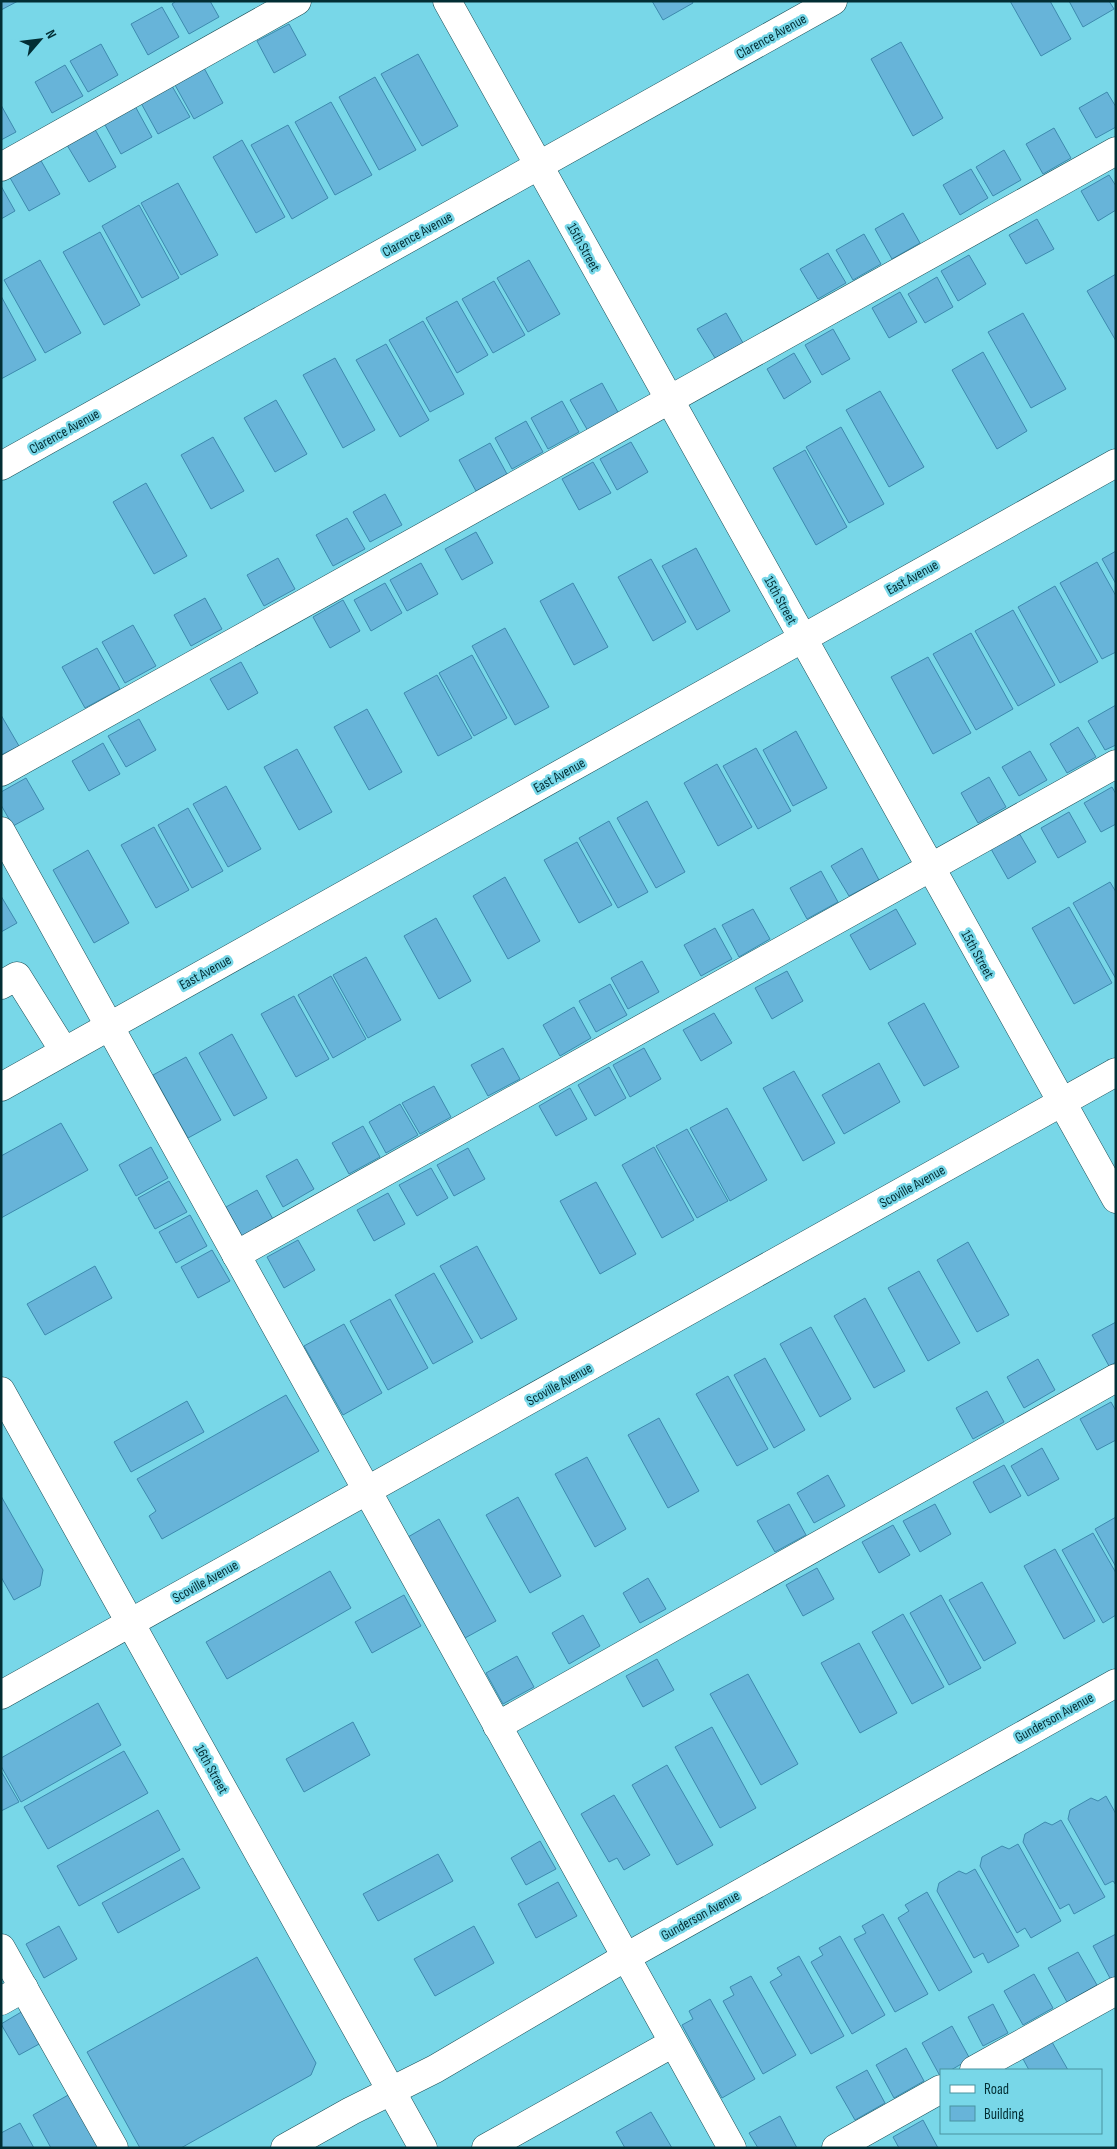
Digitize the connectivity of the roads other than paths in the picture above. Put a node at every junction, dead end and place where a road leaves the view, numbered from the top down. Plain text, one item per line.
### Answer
1 (297, 1) edge
2 (447, 1) edge
3 (833, 1) edge
4 (1116, 151) edge
5 (539, 166) junction
6 (1, 167) edge
7 (669, 399) junction
8 (1116, 462) edge
9 (1, 466) edge
10 (802, 638) junction
11 (1116, 764) edge
12 (1, 772) edge
13 (1, 831) edge
14 (930, 867) junction
15 (1, 985) edge
16 (109, 1026) junction
17 (64, 1052) junction
18 (1116, 1072) edge
19 (1, 1087) edge
20 (1062, 1102) junction
21 (1116, 1199) edge
22 (236, 1255) junction
23 (1116, 1378) edge
24 (1, 1391) edge
25 (367, 1491) junction
26 (130, 1622) junction
27 (1116, 1683) edge
28 (1, 1695) edge
29 (497, 1726) junction
30 (1, 1948) edge
31 (626, 1957) junction
32 (1116, 1991) edge
33 (12, 1995) edge
34 (673, 2042) junction
35 (976, 2069) edge
36 (940, 2090) edge
37 (391, 2091) junction
38 (114, 2148) edge
39 (285, 2148) edge
40 (423, 2148) edge
41 (486, 2148) edge
42 (732, 2148) edge
43 (836, 2148) edge

1 - 6 street
2 - 5 street, 15th Street
3 - 5 street, Clarence Avenue
4 - 7 street
5 - 7 street, 15th Street
5 - 9 street, Clarence Avenue
7 - 10 street, 15th Street
7 - 12 street
8 - 10 street, East Avenue
10 - 14 street, 15th Street
10 - 16 street, East Avenue
11 - 14 street
13 - 16 street
14 - 20 street, 15th Street
14 - 22 street
15 - 17 street
16 - 17 street, East Avenue
16 - 22 street
17 - 19 street, East Avenue
18 - 20 street, Scoville Avenue
20 - 21 street, 15th Street
20 - 25 street, Scoville Avenue
22 - 25 street
23 - 29 street
24 - 26 street, 16th Street
25 - 26 street, Scoville Avenue
25 - 29 street
26 - 28 street, Scoville Avenue
26 - 37 street, 16th Street
27 - 31 street, Gunderson Avenue
29 - 31 street
30 - 33 street
31 - 34 street
31 - 37 street, Gunderson Avenue
32 - 35 street
33 - 38 street
34 - 41 street
34 - 42 street
36 - 43 street
37 - 39 street, Gunderson Avenue
37 - 40 street, 16th Street

